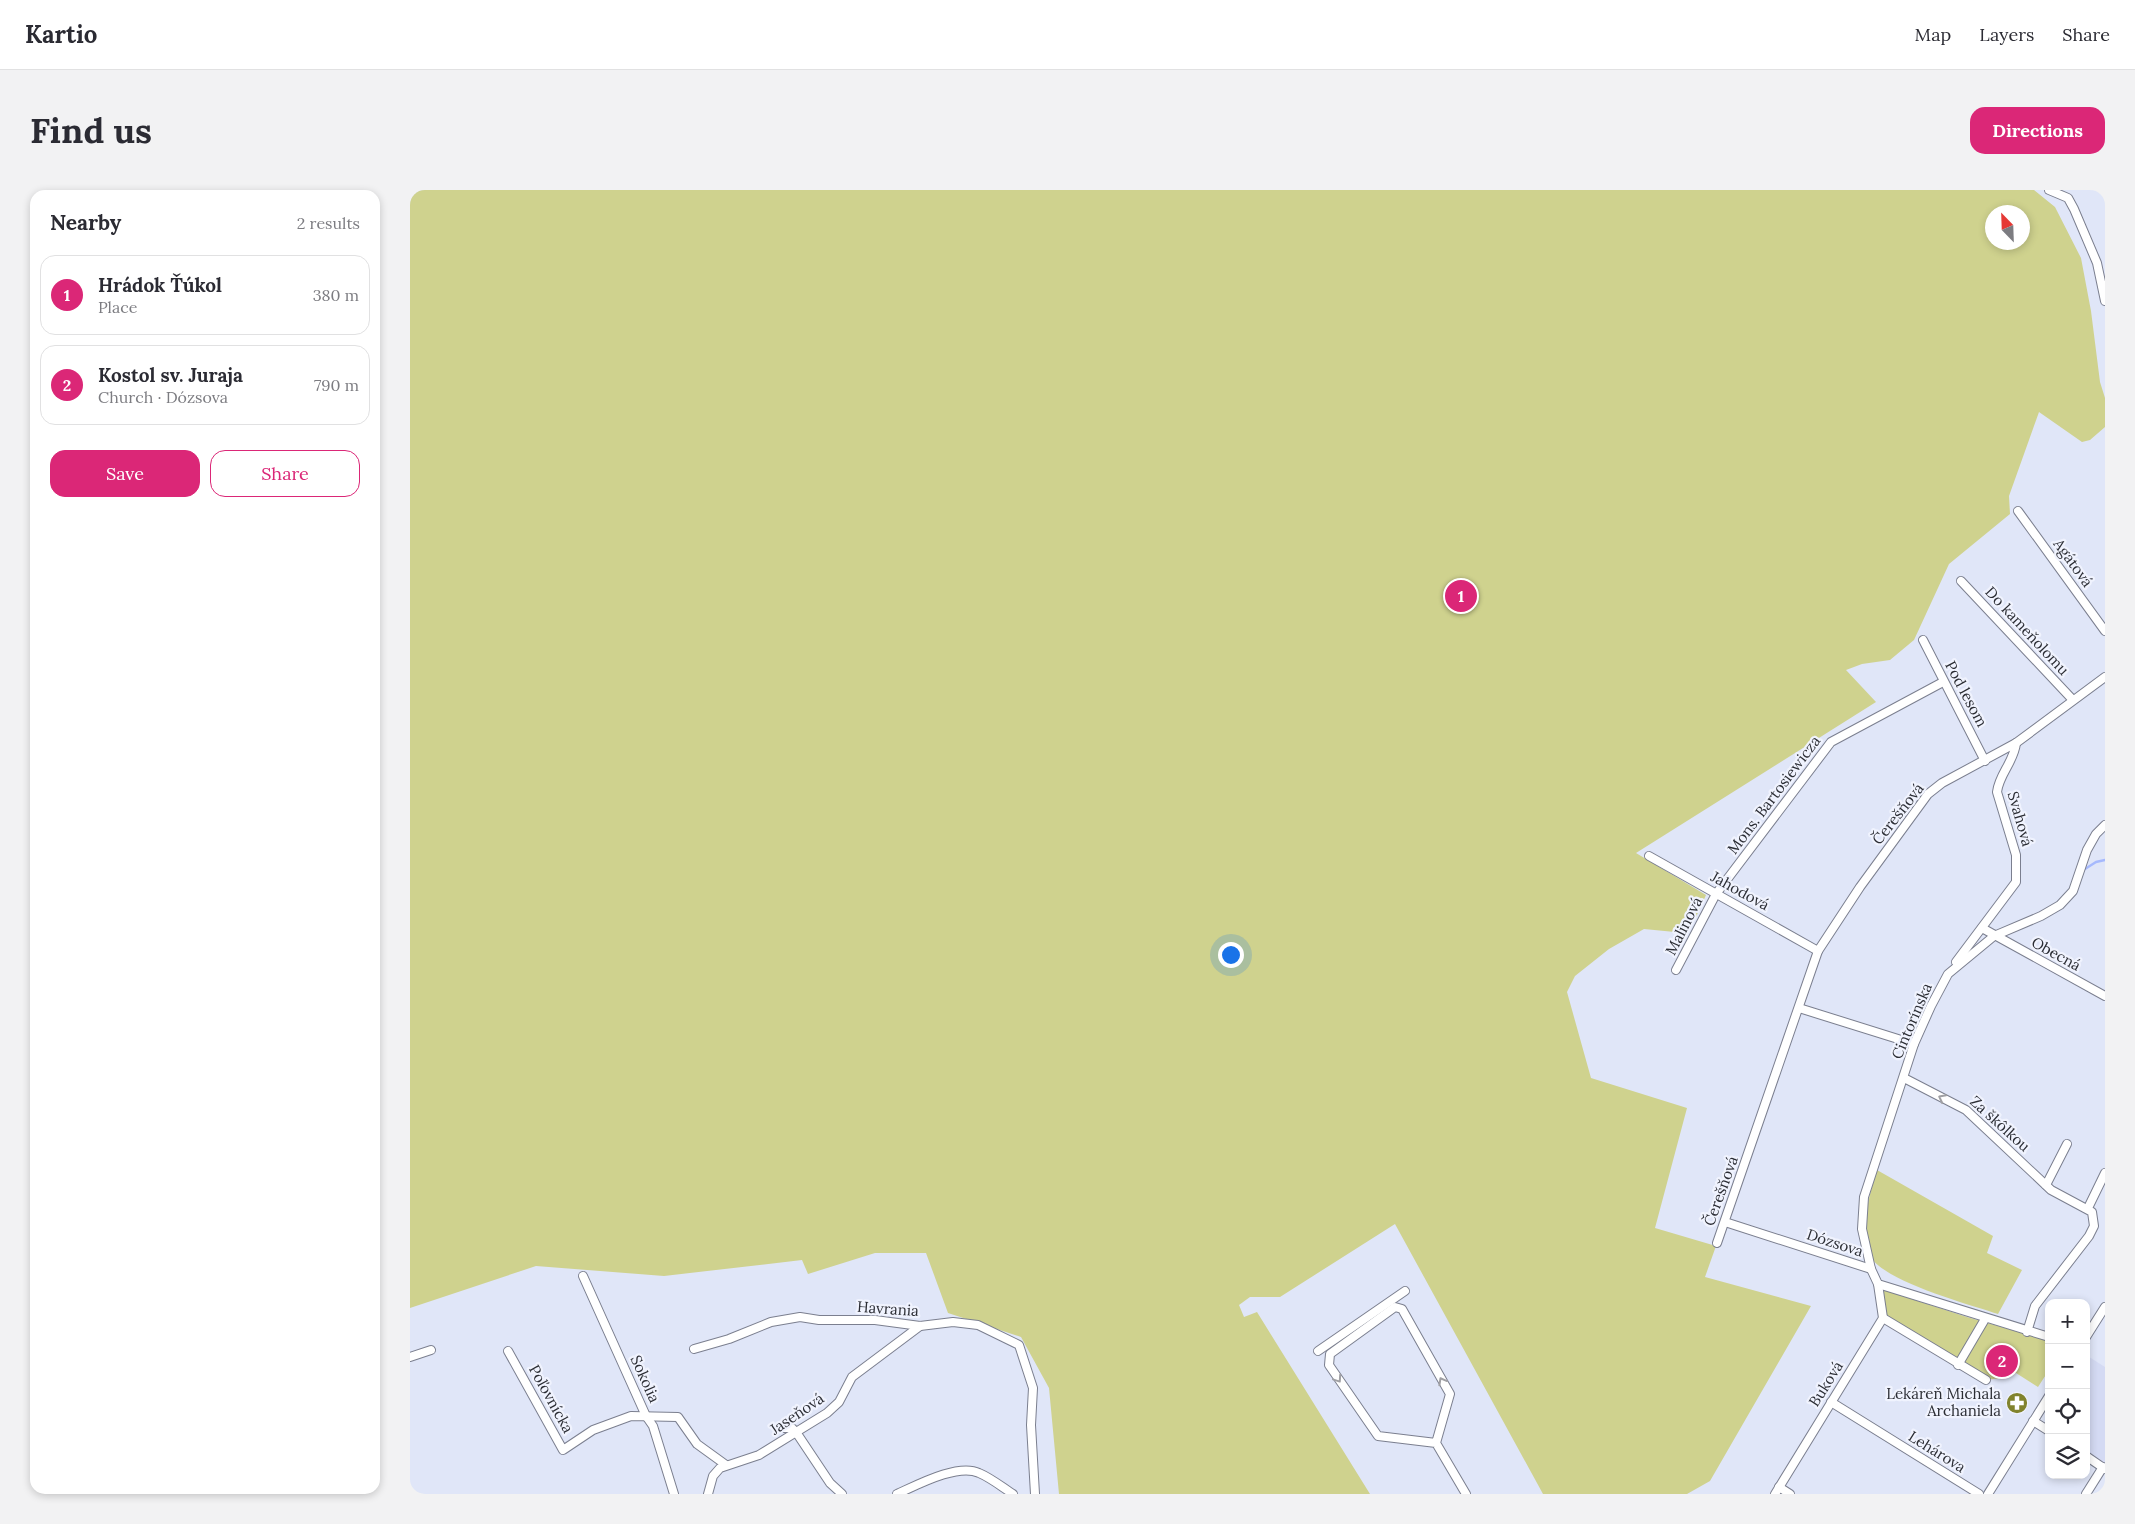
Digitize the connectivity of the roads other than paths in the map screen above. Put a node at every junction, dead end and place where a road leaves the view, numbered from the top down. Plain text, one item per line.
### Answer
1 (2049, 190) edge
2 (2105, 301) edge
3 (2018, 511) dead end
4 (1961, 581) dead end
5 (2105, 631) edge
6 (1923, 640) dead end
7 (2105, 677) edge
8 (1943, 682) junction
9 (2072, 699) junction
10 (2016, 743) junction
11 (1985, 761) junction
12 (2105, 825) edge
13 (1649, 856) dead end
14 (1716, 894) junction
15 (1982, 928) junction
16 (1994, 936) junction
17 (1818, 951) junction
18 (1676, 970) dead end
19 (1948, 974) junction
20 (2105, 996) edge
21 (1800, 1008) junction
22 (1914, 1044) junction
23 (1904, 1078) junction
24 (2067, 1144) dead end
25 (2105, 1173) edge
26 (2046, 1185) junction
27 (2088, 1208) junction
28 (1725, 1222) junction
29 (1717, 1243) dead end
30 (1871, 1269) junction
31 (583, 1276) dead end
32 (1878, 1284) junction
33 (1406, 1291) dead end
34 (2105, 1307) edge
35 (1377, 1315) junction
36 (1883, 1318) junction
37 (1985, 1319) junction
38 (920, 1326) junction
39 (2090, 1331) edge
40 (2026, 1332) junction
41 (1342, 1334) junction
42 (2045, 1337) edge
43 (1347, 1341) junction
44 (694, 1349) dead end
45 (431, 1350) dead end
46 (508, 1351) dead end
47 (1318, 1351) dead end
48 (410, 1357) edge
49 (1958, 1365) junction
50 (1986, 1380) dead end
51 (1831, 1402) junction
52 (2045, 1402) edge
53 (646, 1416) junction
54 (2033, 1421) junction
55 (783, 1428) dead end
56 (2045, 1428) edge
57 (796, 1432) junction
58 (1436, 1443) junction
59 (2090, 1459) edge
60 (726, 1465) junction
61 (2104, 1468) edge
62 (1777, 1490) edge
63 (674, 1494) edge
64 (708, 1494) edge
65 (842, 1494) edge
66 (897, 1494) edge
67 (1013, 1494) edge
68 (1035, 1494) edge
69 (1466, 1494) edge
70 (1790, 1494) edge
71 (1979, 1494) edge
72 (1988, 1494) edge
73 (2086, 1494) edge

1 - 2 street
3 - 5 street, Agátová
4 - 9 street, Do kameňolomu
6 - 8 street, Pod lesom
7 - 9 street, Čerešňová
8 - 11 street, Pod lesom
8 - 14 street, Mons. Bartosiewicza
9 - 10 street, Čerešňová
10 - 11 street, Čerešňová
10 - 15 street, Svahová
11 - 17 street, Čerešňová
12 - 16 street, Cintorínska
13 - 14 street, Jahodová
14 - 17 street, Jahodová
14 - 18 street, Malinová
15 - 16 street, Obecná
15 - 19 street, Svahová
16 - 19 street, Cintorínska
16 - 20 street, Obecná
17 - 21 street, Čerešňová
19 - 22 street, Cintorínska
21 - 22 street
21 - 28 street, Čerešňová
22 - 23 street, Cintorínska
26 -> 23 street, Za škôlkou
23 - 30 street, Cintorínska
24 - 26 street
25 - 27 street
26 - 27 street, Za škôlkou
27 - 40 street
28 - 29 street, Čerešňová
28 - 30 street, Dózsova
30 - 32 street, Dózsova
31 - 53 street, Sokolia
32 - 36 street
32 - 37 street
33 - 35 street
34 - 39 street
35 - 41 street
35 - 43 street
58 -> 35 street
36 - 49 street
36 - 51 street, Buková
37 - 40 street
37 - 49 street
38 - 44 street, Havrania
38 - 57 street, Jaseňová
38 - 68 street, Havrania
40 - 42 street
41 - 43 street
41 - 47 street
43 -> 58 street
45 - 48 street
46 - 53 street, Poľovnícka
49 - 50 street
51 - 62 street, Buková
51 - 71 street, Lehárova
52 - 54 street
53 - 60 street, Poľovnícka
53 - 63 street, Sokolia
54 - 56 street
54 - 72 street
55 - 57 street
57 - 60 street, Jaseňová
57 - 65 street
58 - 69 street
59 - 61 street
60 - 64 street
61 - 73 street
62 - 70 street
66 - 67 street

